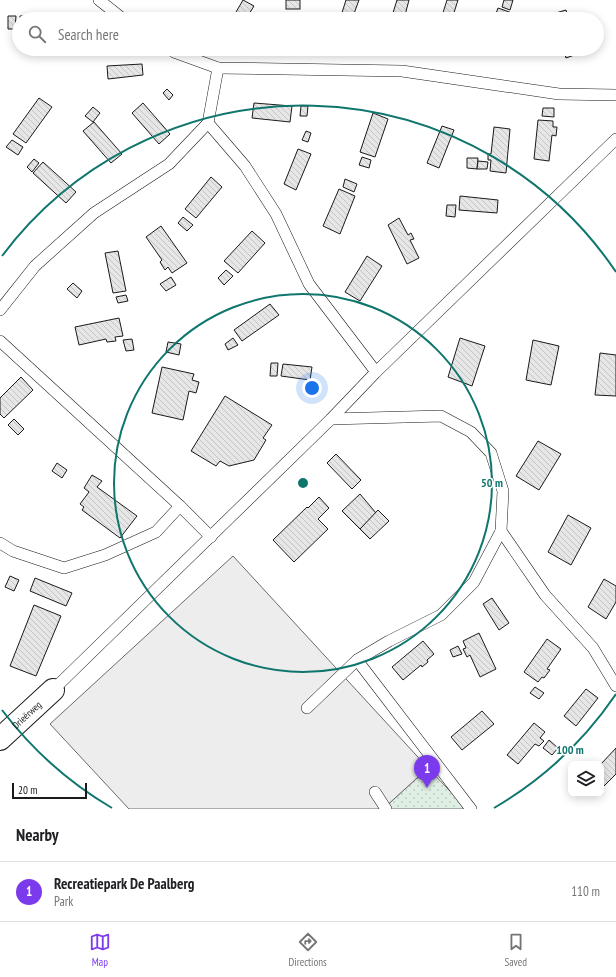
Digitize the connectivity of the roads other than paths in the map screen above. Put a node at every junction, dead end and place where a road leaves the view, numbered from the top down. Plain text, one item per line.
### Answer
1 (99, 0) edge
2 (114, 12) edge
3 (188, 56) edge
4 (218, 68) junction
5 (616, 95) edge
6 (208, 123) junction
7 (616, 139) edge
8 (0, 310) edge
9 (0, 341) edge
10 (376, 372) junction
11 (331, 419) junction
12 (180, 506) junction
13 (501, 531) junction
14 (210, 537) junction
15 (0, 542) edge
16 (358, 660) junction
17 (616, 686) edge
18 (53, 690) joint
19 (306, 708) dead end
20 (0, 739) edge
21 (375, 792) dead end
22 (386, 809) edge
23 (471, 809) edge

1 - 2 lane
3 - 4 lane
4 - 5 lane
4 - 6 lane
6 - 8 lane
6 - 10 lane
7 - 10 lane
9 - 12 lane
10 - 11 lane
11 - 13 lane
11 - 14 lane
12 - 14 lane
12 - 15 lane
13 - 16 lane
13 - 17 lane
14 - 18 lane
16 - 19 lane
16 - 23 lane
18 - 20 street, Drieërweg
21 - 22 lane

